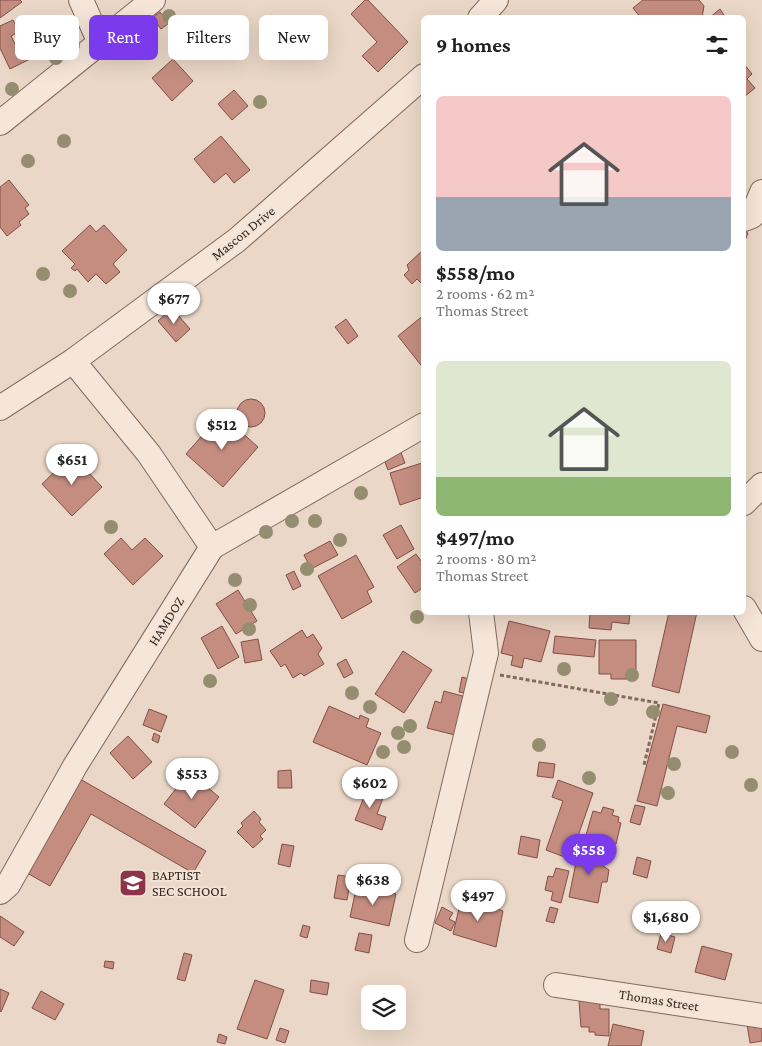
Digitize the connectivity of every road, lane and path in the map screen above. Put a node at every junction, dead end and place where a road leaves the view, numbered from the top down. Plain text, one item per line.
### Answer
1 (81, 0) edge
2 (153, 0) edge
3 (496, 0) edge
4 (135, 15) edge
5 (483, 15) edge
6 (89, 18) edge
7 (89, 52) edge
8 (421, 79) edge
9 (0, 124) edge
10 (762, 192) edge
11 (746, 218) edge
12 (73, 361) junction
13 (0, 408) edge
14 (421, 427) edge
15 (762, 485) edge
16 (746, 501) edge
17 (212, 547) junction
18 (746, 611) edge
19 (481, 615) edge
20 (762, 639) edge
21 (482, 672) junction
22 (644, 766) dead end
23 (0, 892) edge
24 (417, 940) dead end
25 (556, 985) dead end
26 (762, 1016) edge

1 - 6 street
2 - 4 street
3 - 5 street
7 - 9 street
8 - 12 street, Mascon Drive
10 - 11 street
12 - 13 street, Mascon Drive
12 - 17 street
14 - 17 street
15 - 16 street
17 - 23 street, HAMDOZ
18 - 20 street
19 - 21 street
21 - 22 path
21 - 24 street
25 - 26 street, Thomas Street

